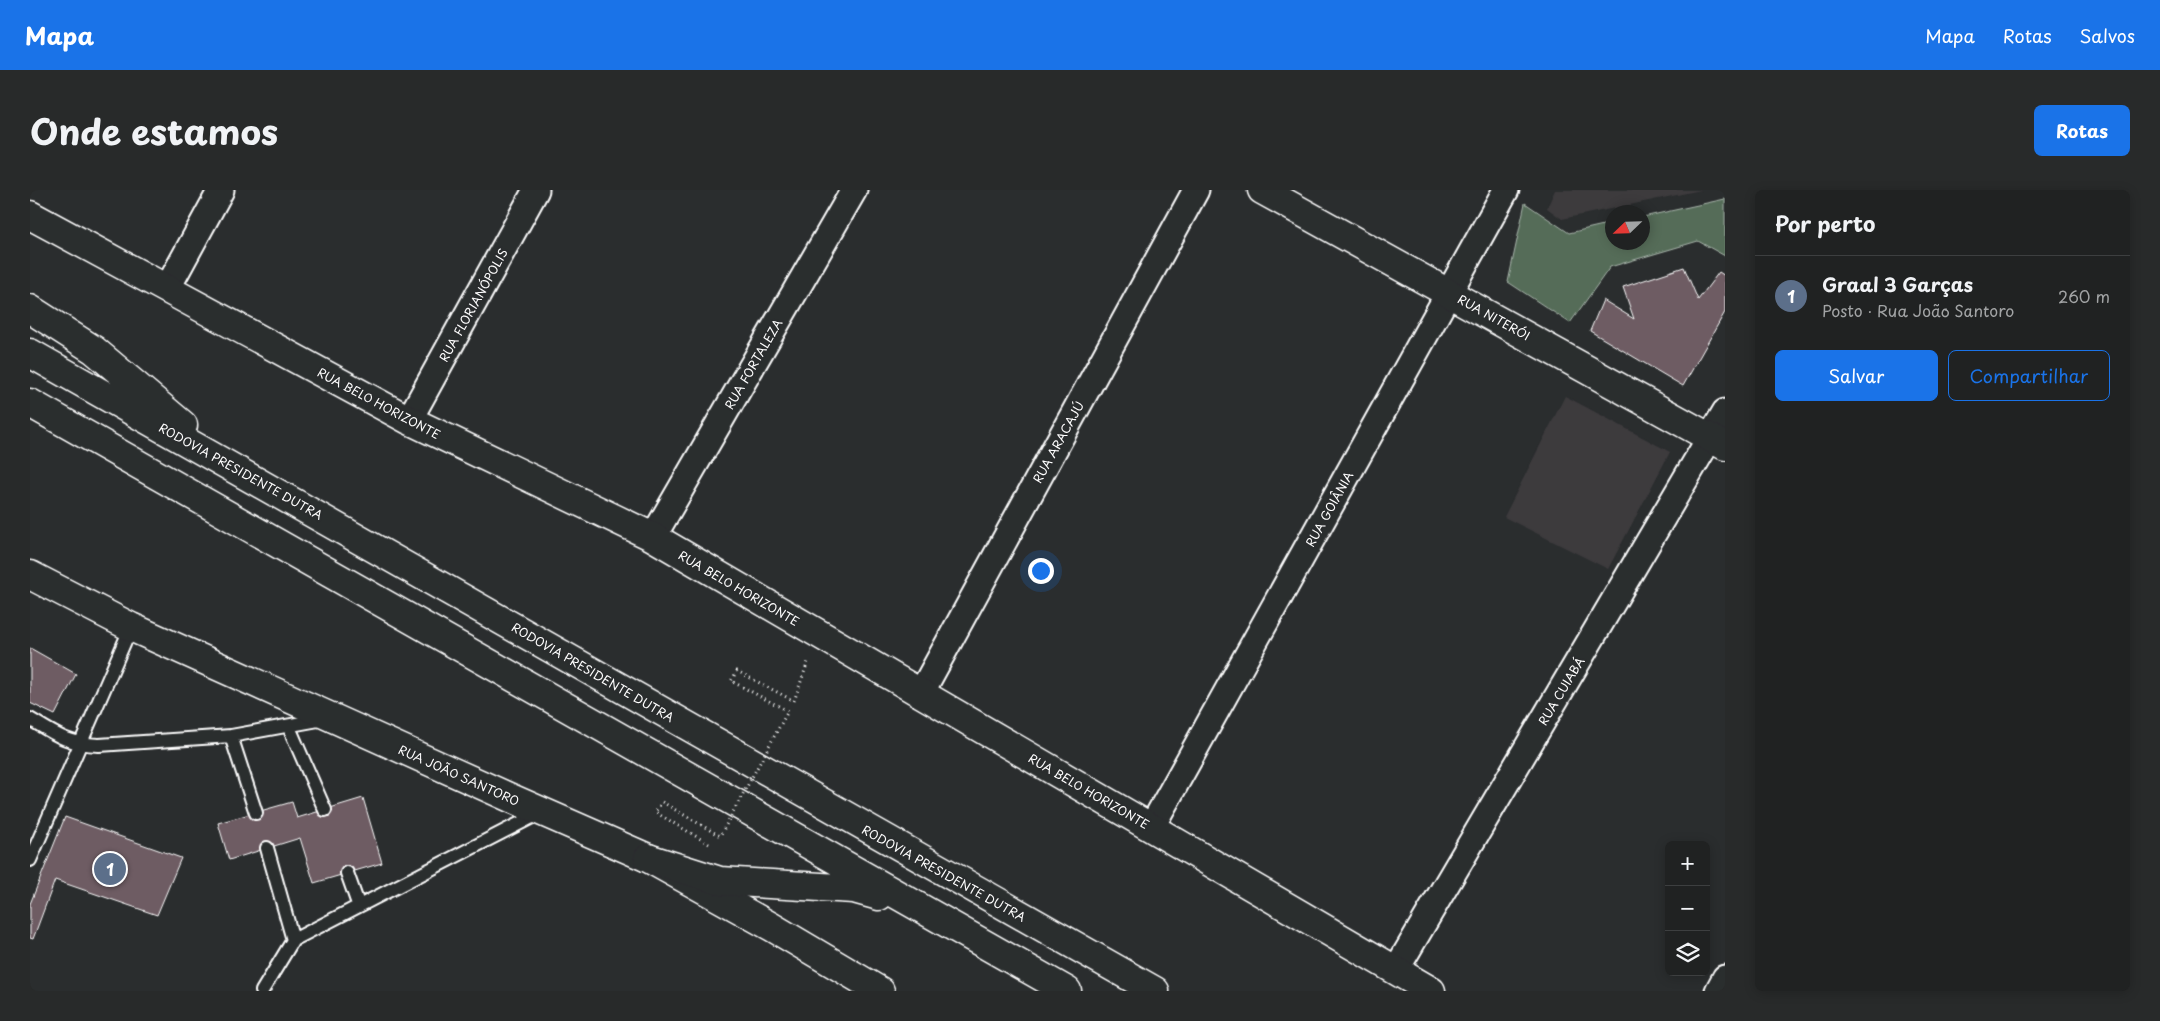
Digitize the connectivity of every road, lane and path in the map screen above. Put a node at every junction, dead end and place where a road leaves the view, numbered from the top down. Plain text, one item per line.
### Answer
1 (221, 190) edge
2 (536, 190) edge
3 (854, 190) edge
4 (1196, 190) edge
5 (1262, 190) edge
6 (1506, 190) edge
7 (30, 215) edge
8 (167, 289) junction
9 (1450, 292) junction
10 (30, 309) edge
11 (30, 353) edge
12 (30, 404) edge
13 (1725, 412) edge
14 (409, 420) junction
15 (1718, 442) edge
16 (225, 462) junction
17 (653, 538) junction
18 (30, 575) edge
19 (131, 627) junction
20 (819, 634) junction
21 (920, 693) junction
22 (333, 718) junction
23 (30, 719) edge
24 (289, 727) junction
25 (231, 736) junction
26 (79, 744) junction
27 (325, 810) dead end
28 (542, 812) junction
29 (256, 813) dead end
30 (1151, 828) junction
31 (709, 844) dead end
32 (267, 848) dead end
33 (648, 858) junction
34 (30, 860) edge
35 (348, 873) dead end
36 (358, 904) junction
37 (914, 906) junction
38 (293, 940) junction
39 (1396, 970) junction
40 (1725, 978) edge
41 (262, 991) edge
42 (880, 991) edge
43 (1067, 991) edge
44 (1155, 991) edge
45 (1432, 991) edge
46 (1718, 991) edge

1 - 8 street
2 - 14 street, RUA FLORIANÓPOLIS
3 - 17 street, RUA FORTALEZA
4 - 21 street, RUA ARACAJÚ
5 - 9 main road, RUA NITERÓI
6 - 9 street, RUA GOIÂNIA
7 - 8 main road, RUA BELO HORIZONTE
8 - 14 main road, RUA BELO HORIZONTE
9 - 15 main road, RUA NITERÓI
9 - 30 street, RUA GOIÂNIA
10 - 16 main road
11 - 16 main road, RODOVIA PRESIDENTE DUTRA
12 - 37 main road
13 - 15 street, RUA CUIABÁ
14 - 17 main road, RUA BELO HORIZONTE
15 - 39 street, RUA CUIABÁ
16 - 44 main road, RODOVIA PRESIDENTE DUTRA
17 - 20 main road, RUA BELO HORIZONTE
18 - 19 main road, RUA JOÃO SANTORO
19 - 22 main road, RUA JOÃO SANTORO
19 - 26 lane
20 - 21 main road, RUA BELO HORIZONTE
20 - 31 path, bridge
21 - 30 main road, RUA BELO HORIZONTE
22 - 24 lane
22 - 28 main road, RUA JOÃO SANTORO
23 - 26 lane
24 - 25 lane
24 - 27 lane
25 - 26 lane
25 - 29 lane
26 - 34 lane
28 - 33 main road, RUA JOÃO SANTORO
28 - 36 lane
30 - 39 main road, RUA BELO HORIZONTE
32 - 38 lane
33 - 37 main road
33 - 42 main road, RUA JOÃO SANTORO
35 - 36 lane
36 - 38 lane
37 - 43 main road
38 - 41 lane
39 - 45 main road, RUA BELO HORIZONTE
40 - 46 street

